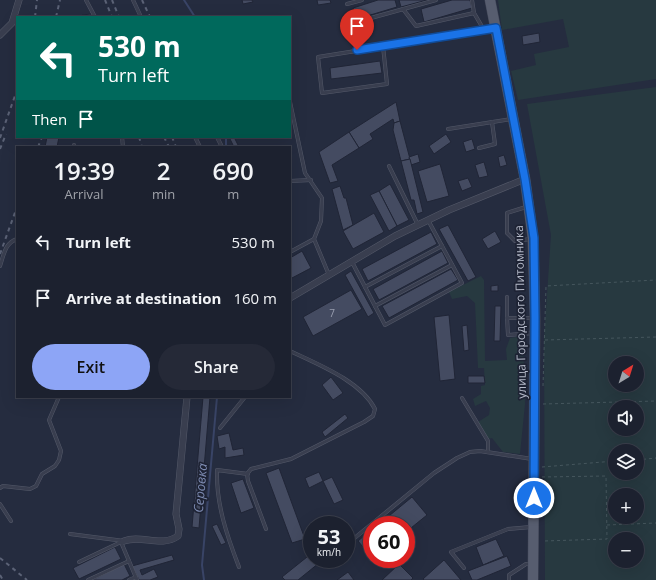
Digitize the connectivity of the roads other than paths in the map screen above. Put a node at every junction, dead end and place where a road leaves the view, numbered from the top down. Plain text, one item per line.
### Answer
1 (19, 0) edge
2 (86, 0) edge
3 (133, 0) edge
4 (362, 0) edge
5 (436, 0) edge
6 (472, 0) edge
7 (490, 0) edge
8 (347, 4) dead end
9 (404, 9) junction
10 (474, 13) junction
11 (94, 16) edge
12 (141, 16) edge
13 (360, 21) dead end
14 (496, 28) junction
15 (484, 30) junction
16 (0, 35) edge
17 (383, 46) junction
18 (291, 106) edge
19 (514, 119) junction
20 (492, 122) junction
21 (448, 129) dead end
22 (479, 148) dead end
23 (389, 166) dead end
24 (525, 179) junction
25 (311, 180) junction
26 (291, 181) edge
27 (530, 206) junction
28 (428, 220) junction
29 (418, 225) junction
30 (534, 238) junction
31 (16, 239) edge
32 (314, 239) junction
33 (442, 246) junction
34 (291, 251) edge
35 (352, 262) junction
36 (452, 265) junction
37 (0, 266) edge
38 (329, 275) junction
39 (365, 287) junction
40 (291, 297) edge
41 (507, 297) dead end
42 (375, 306) junction
43 (507, 318) junction
44 (535, 318) junction
45 (535, 333) junction
46 (291, 351) edge
47 (58, 398) edge
48 (187, 398) edge
49 (244, 398) edge
50 (462, 398) dead end
51 (220, 428) dead end
52 (488, 452) junction
53 (534, 460) junction
54 (248, 474) junction
55 (0, 488) edge
56 (0, 504) edge
57 (12, 522) dead end
58 (533, 526) junction
59 (266, 529) dead end
60 (70, 534) dead end
61 (355, 538) edge
62 (122, 542) junction
63 (129, 561) junction
64 (79, 562) dead end
65 (533, 564) junction
66 (239, 567) dead end
67 (464, 568) dead end
68 (136, 578) edge
69 (88, 580) edge
70 (129, 580) edge
71 (509, 580) edge
72 (533, 580) edge

1 - 16 street
2 - 11 lane
3 - 12 lane
4 - 8 lane
5 - 9 lane
6 - 10 lane
7 - 14 main road, улица Городского Питомника
9 - 10 lane
9 - 13 lane
10 - 15 lane
14 - 15 lane
14 - 19 main road, улица Городского Питомника
15 - 17 lane
17 - 17 lane
18 - 25 lane
19 - 20 lane
19 - 24 main road, улица Городского Питомника
20 - 21 lane
20 - 22 lane
23 - 29 lane
24 - 27 main road, улица Городского Питомника
24 - 28 street
25 - 26 lane
25 - 32 lane
27 - 30 main road, улица Городского Питомника
27 - 30 lane
28 - 29 street
28 - 33 lane
29 - 35 street
30 - 44 main road, улица Городского Питомника
31 - 37 lane
32 - 34 lane
32 - 38 lane
33 - 36 lane
33 - 39 lane
35 - 38 street
35 - 39 lane
36 - 42 lane
36 - 42 lane
38 - 40 street
39 - 42 lane
41 - 43 lane
43 - 44 lane
43 - 45 lane
44 - 45 main road, улица Городского Питомника
45 - 53 main road, улица Городского Питомника
46 - 54 lane
47 - 55 lane
48 - 62 street
49 - 51 lane
50 - 52 lane
52 - 53 lane
52 - 61 lane
53 - 58 main road, улица Городского Питомника
54 - 59 lane
54 - 66 lane
56 - 57 lane
58 - 65 main road, улица Городского Питомника
58 - 67 lane
60 - 62 lane
62 - 63 lane
62 - 64 lane
63 - 68 lane
63 - 69 lane
65 - 71 lane
65 - 72 main road, улица Городского Питомника
68 - 70 lane

